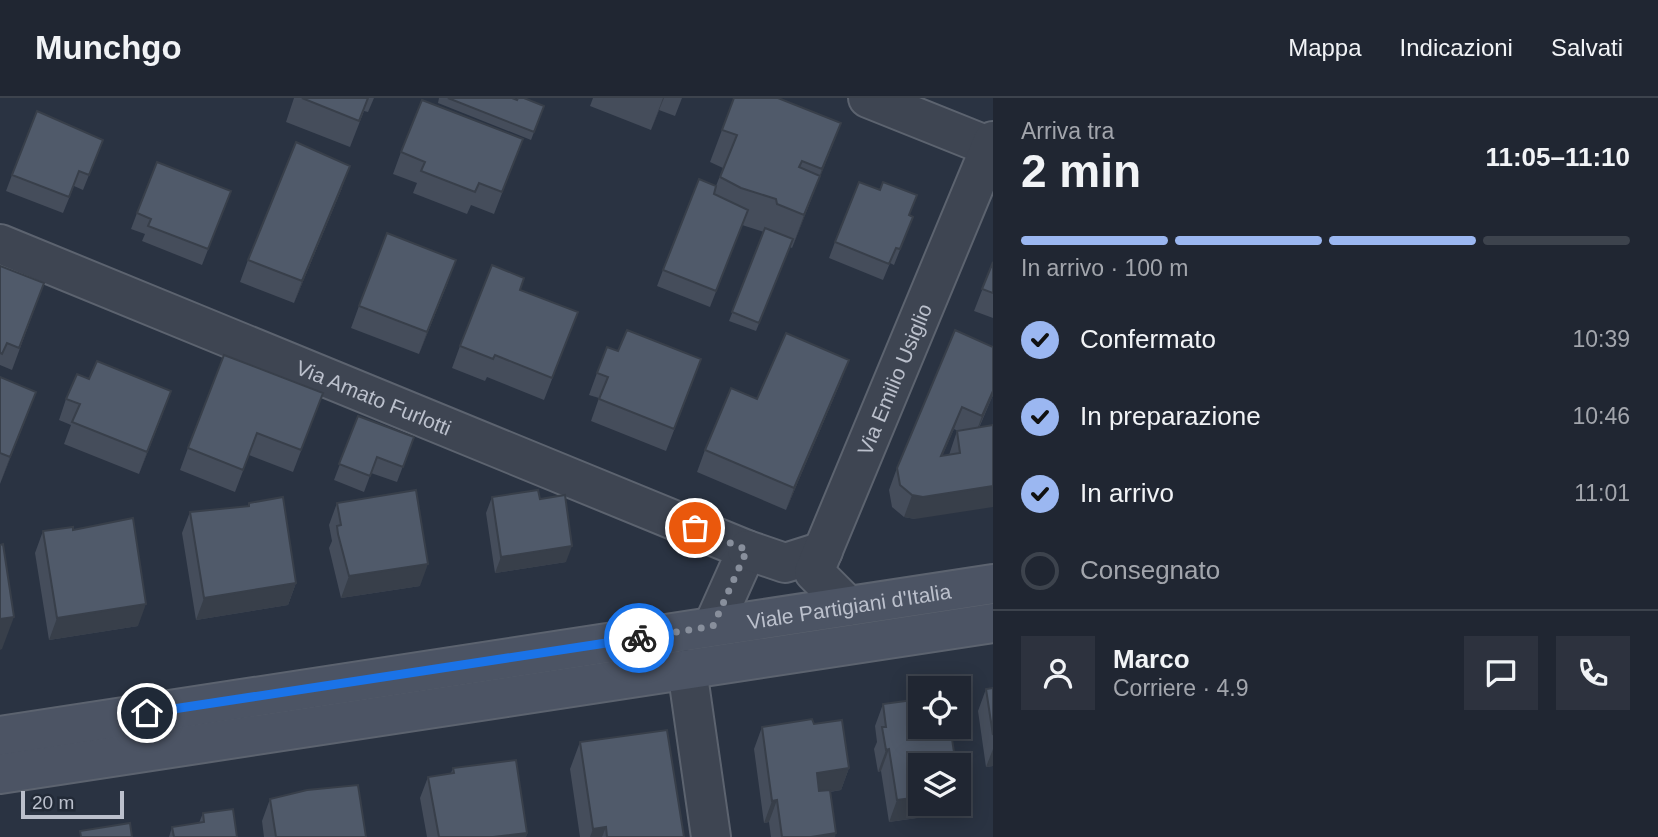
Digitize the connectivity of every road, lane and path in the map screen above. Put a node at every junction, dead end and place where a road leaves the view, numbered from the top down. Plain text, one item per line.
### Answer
1 (868, 98) edge
2 (992, 145) edge
3 (0, 244) edge
4 (747, 550) junction
5 (823, 551) junction
6 (993, 584) edge
7 (848, 606) junction
8 (993, 623) edge
9 (713, 626) junction
10 (687, 669) junction
11 (0, 736) edge
12 (0, 774) edge
13 (711, 837) edge

1 - 2 street
2 - 5 street, Via Emilio Usiglio
3 - 4 street, Via Amato Furlotti
4 - 5 street, Via Amato Furlotti
4 - 9 street
5 - 7 street, Via Emilio Usiglio
6 - 7 main road, Viale Partigiani d'Italia
7 - 9 main road, Viale Partigiani d'Italia
8 - 10 main road, Viale Partigiani d'Italia
9 - 11 main road, Viale Partigiani d'Italia
10 - 12 main road, Viale Partigiani d'Italia
10 - 13 street

